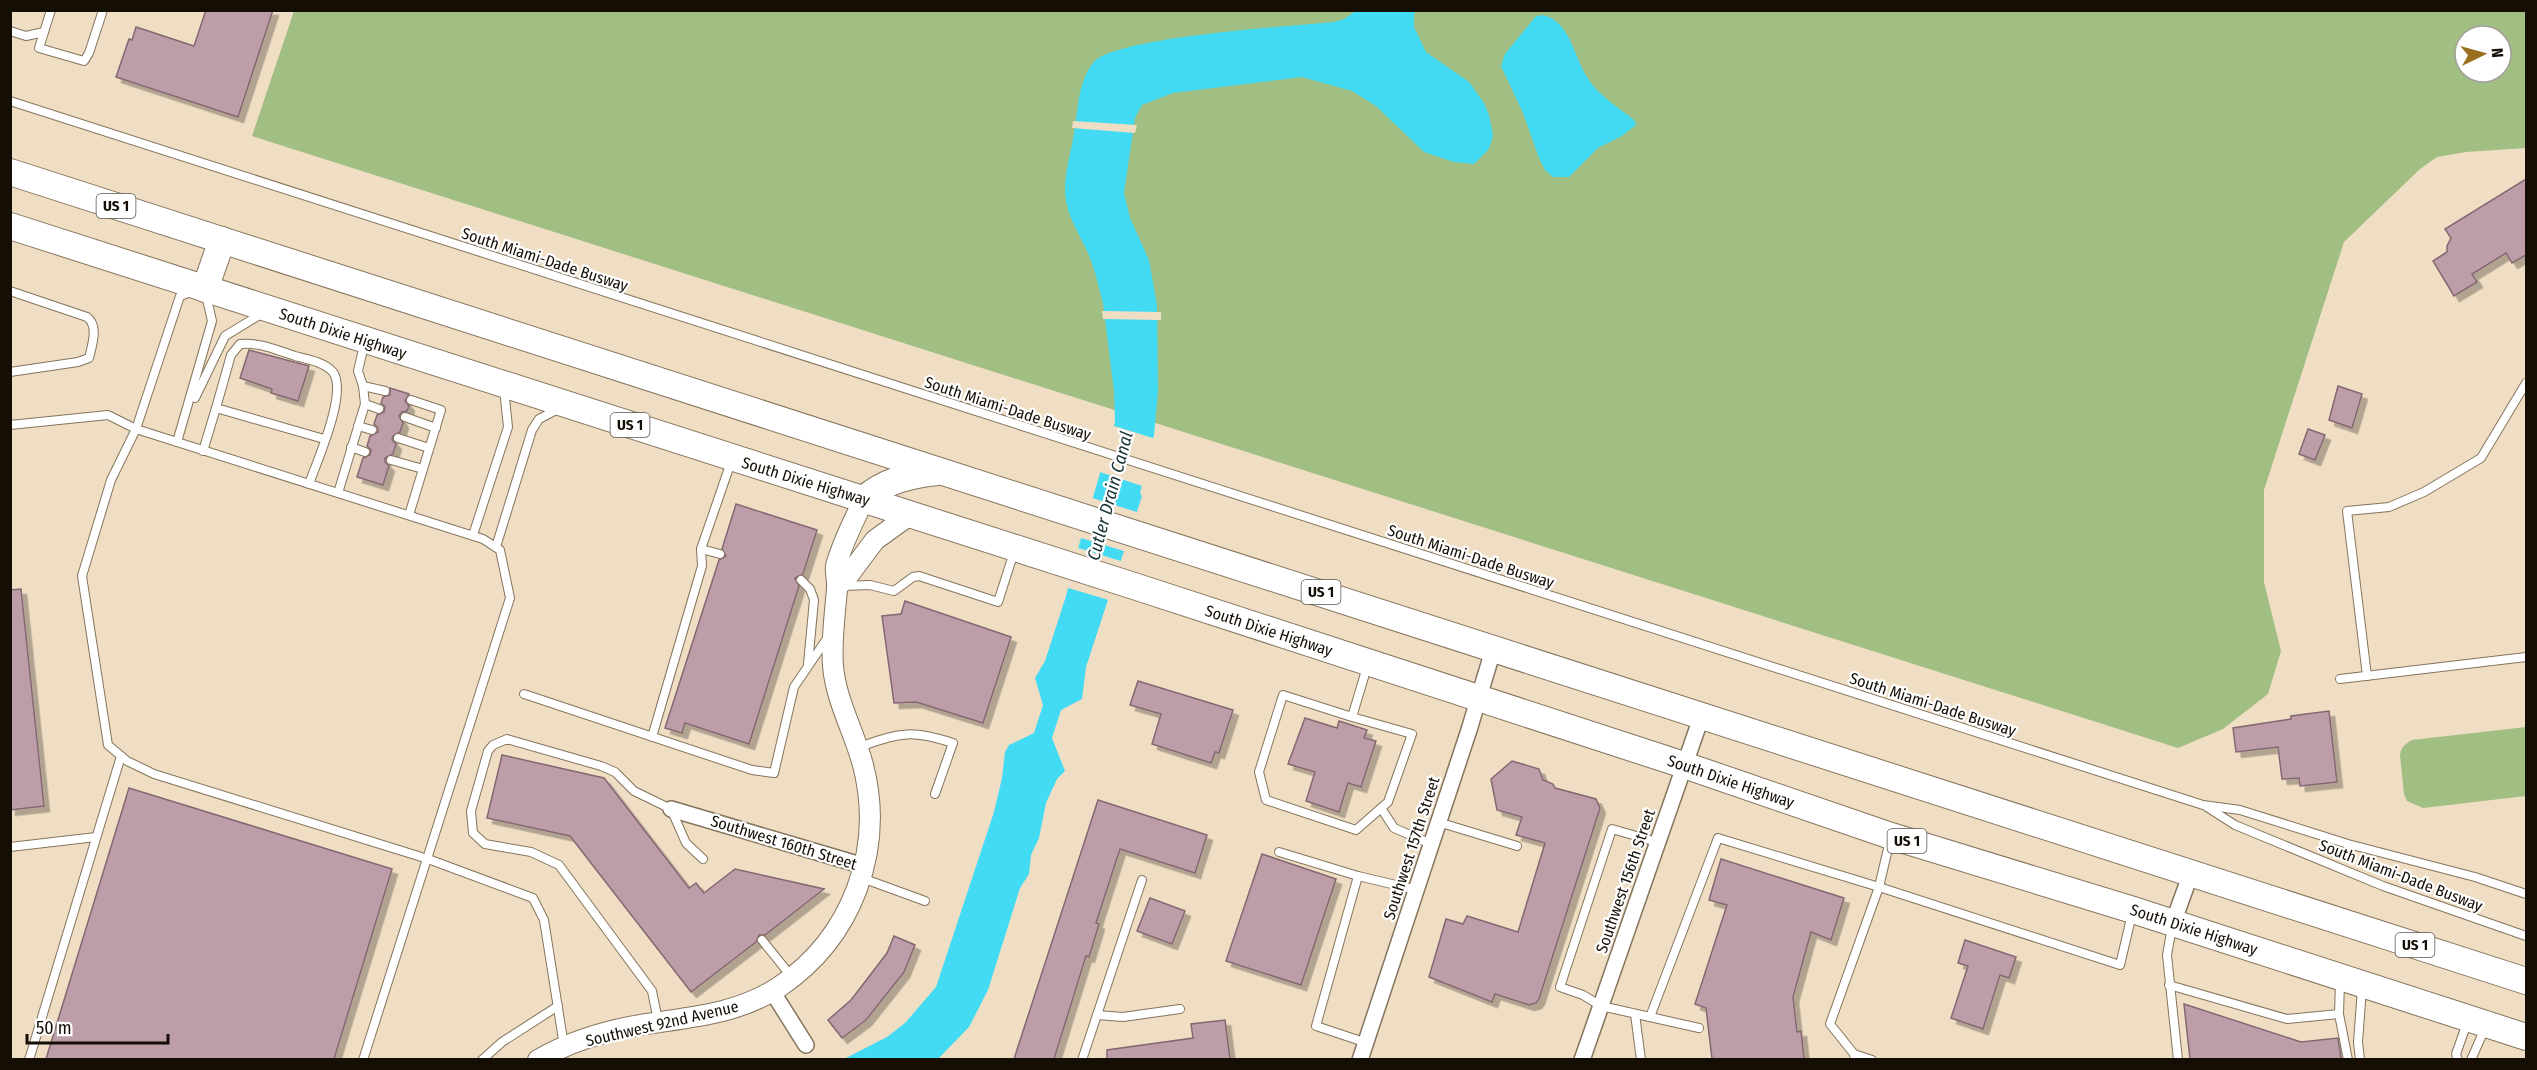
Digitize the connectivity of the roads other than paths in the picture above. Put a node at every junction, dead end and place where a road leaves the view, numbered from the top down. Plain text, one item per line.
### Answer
1 (51, 10) edge
2 (103, 10) edge
3 (10, 31) edge
4 (44, 32) junction
5 (10, 101) edge
6 (10, 172) edge
7 (10, 226) edge
8 (222, 240) junction
9 (205, 288) junction
10 (10, 291) edge
11 (270, 309) junction
12 (365, 340) junction
13 (10, 372) edge
14 (2526, 383) edge
15 (503, 385) junction
16 (363, 386) junction
17 (385, 391) dead end
18 (411, 400) dead end
19 (364, 404) junction
20 (567, 405) junction
21 (216, 408) junction
22 (379, 409) dead end
23 (187, 416) junction
24 (405, 417) dead end
25 (10, 425) edge
26 (358, 426) junction
27 (436, 428) junction
28 (136, 429) junction
29 (372, 430) dead end
30 (398, 438) dead end
31 (324, 439) junction
32 (177, 442) junction
33 (351, 447) junction
34 (429, 448) junction
35 (203, 451) junction
36 (365, 452) dead end
37 (732, 458) junction
38 (391, 460) dead end
39 (423, 469) junction
40 (943, 472) junction
41 (309, 484) junction
42 (338, 493) junction
43 (864, 500) junction
44 (911, 514) junction
45 (409, 515) junction
46 (473, 536) junction
47 (496, 547) junction
48 (1016, 548) junction
49 (701, 549) junction
50 (720, 554) dead end
51 (801, 580) dead end
52 (837, 587) junction
53 (833, 630) junction
54 (1494, 647) junction
55 (2526, 657) edge
56 (1368, 662) junction
57 (808, 667) junction
58 (2367, 676) junction
59 (2340, 680) dead end
60 (524, 694) dead end
61 (1477, 698) junction
62 (1702, 715) junction
63 (1352, 717) junction
64 (652, 737) junction
65 (857, 747) junction
66 (121, 756) junction
67 (1684, 765) junction
68 (935, 794) dead end
69 (2203, 805) junction
70 (1381, 808) junction
71 (672, 809) junction
72 (1438, 822) junction
73 (1891, 836) junction
74 (96, 837) junction
75 (1657, 842) junction
76 (1431, 844) junction
77 (1517, 846) dead end
78 (10, 847) edge
79 (1279, 852) dead end
80 (428, 859) junction
81 (704, 859) dead end
82 (863, 872) junction
83 (2191, 873) junction
84 (1358, 876) junction
85 (1142, 880) dead end
86 (1879, 887) junction
87 (1417, 890) junction
88 (2526, 894) edge
89 (925, 901) dead end
90 (2133, 910) junction
91 (2173, 923) junction
92 (2526, 936) edge
93 (762, 940) dead end
94 (792, 977) junction
95 (2351, 980) junction
96 (2526, 981) edge
97 (2169, 985) junction
98 (772, 991) junction
99 (558, 1006) junction
100 (1601, 1006) junction
101 (1180, 1009) dead end
102 (1635, 1014) junction
103 (2339, 1014) junction
104 (1097, 1015) junction
105 (1650, 1017) junction
106 (2478, 1021) junction
107 (658, 1023) junction
108 (1699, 1028) dead end
109 (2526, 1037) edge
110 (1364, 1042) junction
111 (806, 1045) dead end
112 (564, 1047) junction
113 (1854, 1057) edge
114 (29, 1059) edge
115 (363, 1059) edge
116 (482, 1059) edge
117 (538, 1059) edge
118 (1082, 1059) edge
119 (1360, 1059) edge
120 (1582, 1059) edge
121 (1641, 1059) edge
122 (1872, 1059) edge
123 (2178, 1059) edge
124 (2348, 1059) edge
125 (2360, 1059) edge
126 (2458, 1059) edge
127 (2471, 1059) edge

1 - 4 lane
2 - 4 lane
3 - 4 lane
5 - 69 lane, South Miami-Dade Busway
6 - 8 highway, US 1
7 - 9 highway, South Dixie Highway / US 1
8 - 9 highway
8 - 40 highway, US 1
9 - 11 highway, South Dixie Highway / US 1
9 - 23 lane
9 - 28 lane
10 - 13 lane
11 - 12 highway, South Dixie Highway / US 1
11 - 23 lane
12 - 15 highway, South Dixie Highway / US 1
12 - 16 lane
14 - 58 lane
15 - 20 highway, South Dixie Highway / US 1
15 - 46 lane
16 - 17 lane
16 - 19 lane
18 - 27 lane
19 - 22 lane
19 - 26 lane
20 - 37 highway, South Dixie Highway / US 1
20 - 47 lane
21 - 31 lane
21 - 31 lane
21 - 35 lane
23 - 32 lane
24 - 27 lane
25 - 28 lane
26 - 29 lane
26 - 33 lane
27 - 34 lane
28 - 32 lane
28 - 66 lane
30 - 34 lane
31 - 41 lane
32 - 35 lane
33 - 36 lane
33 - 42 lane
34 - 39 lane
35 - 41 lane
37 - 43 highway, South Dixie Highway / US 1
37 - 49 lane
38 - 39 lane
39 - 45 lane
40 - 43 highway
40 - 54 highway, US 1
41 - 42 lane
42 - 45 lane
43 - 44 highway, South Dixie Highway / US 1
43 - 52 street, Southwest 160th Street
44 - 48 highway, South Dixie Highway / US 1
44 - 52 street
45 - 46 lane
46 - 47 lane
47 - 80 lane
48 - 52 lane
48 - 56 highway, South Dixie Highway / US 1
49 - 50 lane
49 - 64 lane
51 - 57 lane
52 - 53 street, Southwest 160th Street
53 - 57 lane
53 - 65 street, Southwest 160th Street
54 - 61 street, Southwest 157th Street
54 - 62 highway, US 1
55 - 58 lane
56 - 61 highway, South Dixie Highway / US 1
56 - 63 lane
57 - 64 lane
58 - 59 lane
60 - 64 lane
61 - 67 highway, South Dixie Highway / US 1
61 - 72 street, Southwest 157th Street
62 - 67 street, Southwest 156th Street
62 - 83 highway, US 1
63 - 70 lane
63 - 70 lane
65 - 68 lane
65 - 82 street, Southwest 160th Street
66 - 74 lane
66 - 80 lane
67 - 73 highway, South Dixie Highway / US 1
67 - 75 street, Southwest 156th Street
69 - 88 lane, South Miami-Dade Busway
69 - 92 lane, South Miami-Dade Busway
70 - 76 lane
71 - 81 lane
71 - 82 street, Southwest 160th Street
71 - 107 lane
72 - 76 street, Southwest 157th Street
72 - 77 lane
73 - 86 lane
73 - 90 highway, South Dixie Highway / US 1
74 - 78 lane
74 - 114 lane
75 - 100 street, Southwest 156th Street
75 - 100 lane
76 - 87 street, Southwest 157th Street
79 - 84 lane
80 - 99 lane
80 - 115 lane
82 - 89 lane
82 - 94 street, Southwest 92nd Avenue
83 - 91 street
83 - 96 highway, US 1
84 - 87 lane
84 - 110 lane
85 - 104 lane
86 - 90 lane
86 - 105 lane
86 - 113 lane
87 - 110 street, Southwest 157th Street
90 - 91 highway, South Dixie Highway / US 1
91 - 95 highway, South Dixie Highway / US 1
91 - 97 lane
93 - 94 lane
94 - 98 street, Southwest 92nd Avenue
95 - 103 lane
95 - 106 highway, South Dixie Highway / US 1
95 - 125 lane
97 - 103 lane
97 - 123 lane
98 - 107 street, Southwest 92nd Avenue
98 - 111 street
99 - 112 lane
99 - 116 lane
100 - 102 lane
100 - 120 street, Southwest 156th Street
101 - 104 lane
102 - 105 lane
102 - 121 lane
103 - 124 lane
104 - 118 lane
105 - 108 lane
106 - 109 highway, South Dixie Highway / US 1
106 - 126 lane
106 - 127 lane
107 - 112 street, Southwest 92nd Avenue
110 - 119 street, Southwest 157th Street
112 - 117 street, Southwest 92nd Avenue
113 - 122 lane

